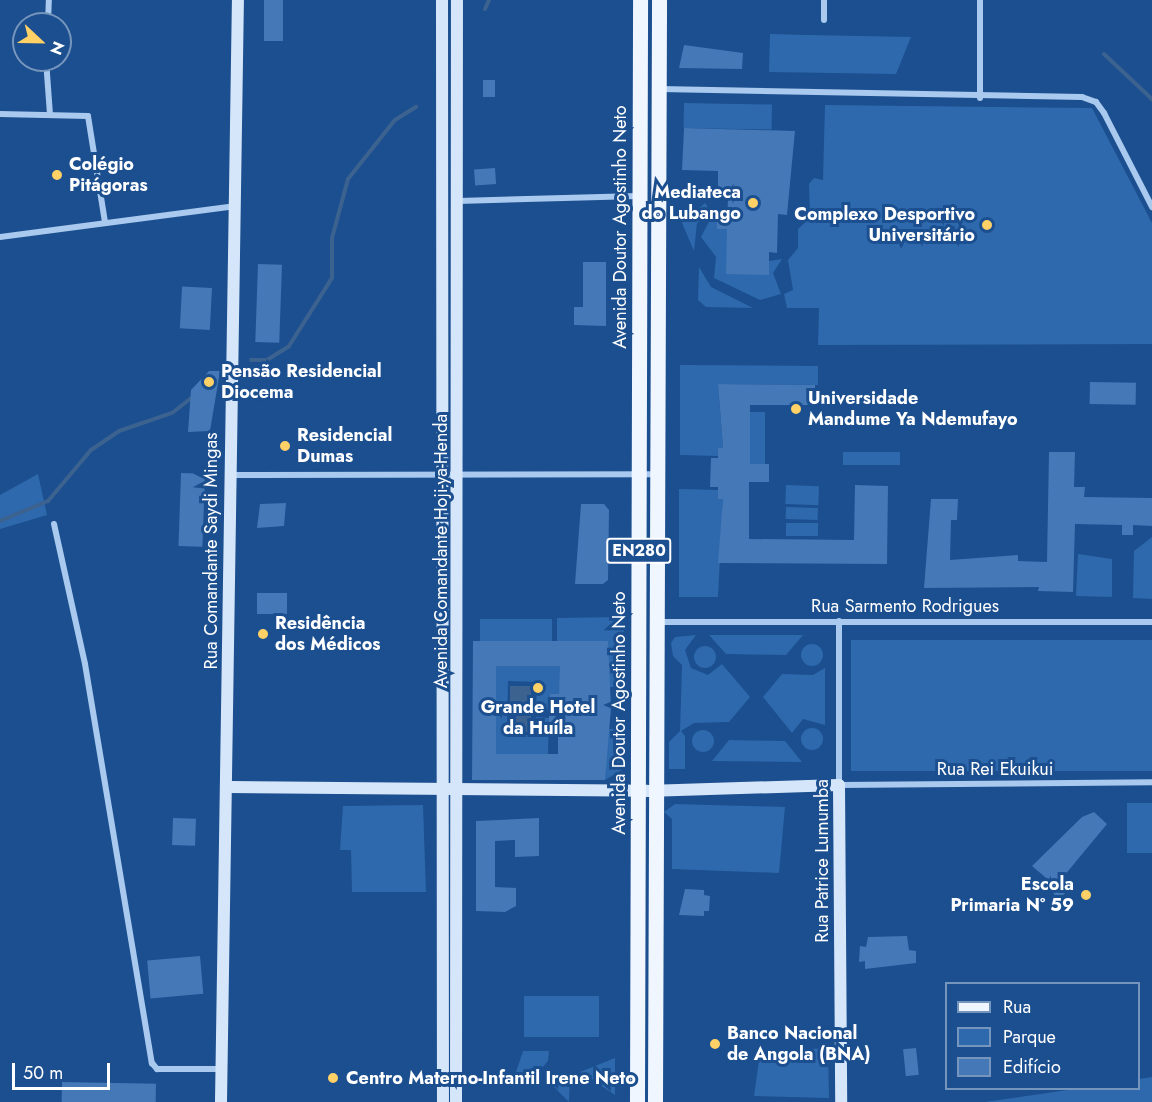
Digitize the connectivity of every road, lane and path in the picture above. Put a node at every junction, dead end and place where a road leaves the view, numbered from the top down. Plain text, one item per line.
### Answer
1 (238, 0) edge
2 (442, 0) edge
3 (457, 0) edge
4 (640, 0) edge
5 (659, 0) edge
6 (824, 0) edge
7 (980, 0) edge
8 (824, 20) dead end
9 (47, 72) edge
10 (659, 89) junction
11 (980, 98) junction
12 (0, 114) edge
13 (50, 115) junction
14 (639, 196) junction
15 (458, 201) junction
16 (234, 206) junction
17 (1152, 207) edge
18 (105, 222) junction
19 (0, 237) edge
20 (639, 474) junction
21 (658, 474) junction
22 (228, 475) junction
23 (442, 475) junction
24 (459, 475) junction
25 (54, 524) dead end
26 (839, 621) junction
27 (658, 622) junction
28 (1152, 622) edge
29 (1152, 782) edge
30 (839, 785) junction
31 (229, 787) junction
32 (442, 789) junction
33 (459, 789) junction
34 (637, 790) junction
35 (658, 791) junction
36 (222, 1069) junction
37 (221, 1102) edge
38 (443, 1102) edge
39 (456, 1102) edge
40 (637, 1102) edge
41 (655, 1102) edge
42 (841, 1102) edge

1 - 16 street, Rua Comandante Saydi Mingas
2 - 23 street, Avenida Comandante Hoji-ya-Henda
3 - 15 street, Avenida Comandante Hoji-ya-Henda
4 - 14 main road, Avenida Doutor Agostinho Neto / EN280
5 - 10 main road, EN280
6 - 8 street
7 - 11 street
9 - 13 street
10 - 11 street
10 - 21 main road, EN280
11 - 17 street
12 - 13 street
13 - 18 street
14 - 15 street
14 - 20 main road, Avenida Doutor Agostinho Neto / EN280
15 - 24 street, Avenida Comandante Hoji-ya-Henda
16 - 18 street
16 - 22 street, Rua Comandante Saydi Mingas
18 - 19 street
20 - 21 street
20 - 24 street
20 - 34 main road, Avenida Doutor Agostinho Neto / EN280
21 - 27 main road, EN280
22 - 23 street
22 - 31 street, Rua Comandante Saydi Mingas
23 - 24 street
23 - 32 street, Avenida Comandante Hoji-ya-Henda
24 - 33 street, Avenida Comandante Hoji-ya-Henda
25 - 36 street
26 - 27 street, Rua Sarmento Rodrigues
26 - 28 street, Rua Sarmento Rodrigues
26 - 30 street, Rua Patrice Lumumba
27 - 35 main road, EN280
29 - 30 street, Rua Rei Ekuikui
30 - 35 street
30 - 42 street, Rua Patrice Lumumba
31 - 32 street
31 - 36 street, Rua Comandante Saydi Mingas
32 - 33 street
32 - 38 street, Avenida Comandante Hoji-ya-Henda
33 - 34 street
33 - 39 street, Avenida Comandante Hoji-ya-Henda
34 - 35 street
34 - 40 main road, Avenida Doutor Agostinho Neto / EN280
35 - 41 main road, EN280
36 - 37 street, Rua Comandante Saydi Mingas

